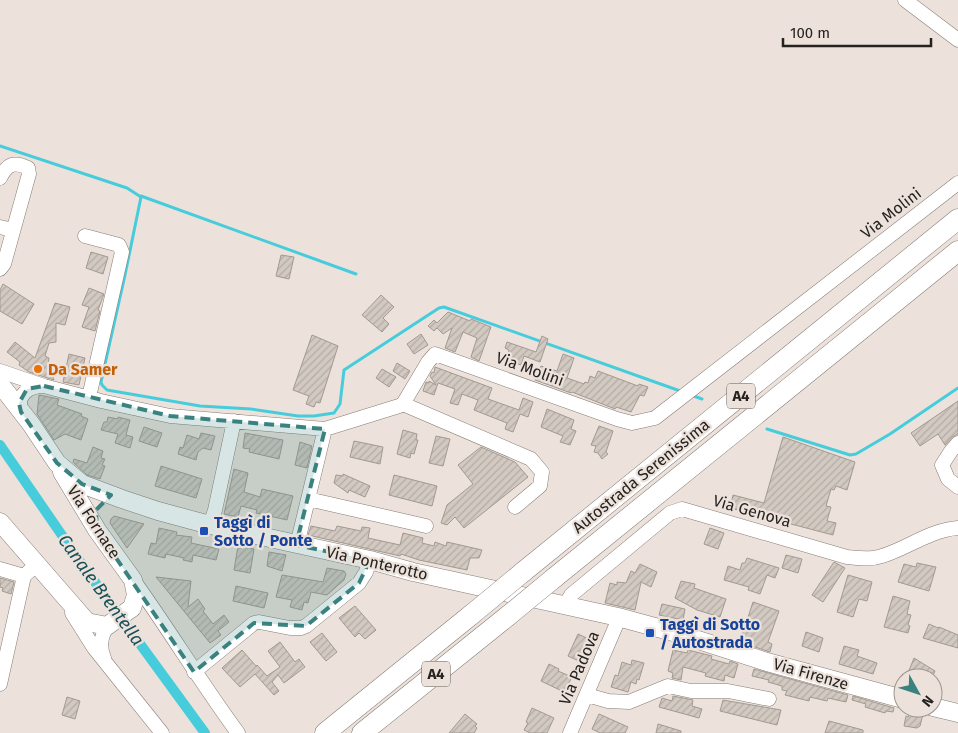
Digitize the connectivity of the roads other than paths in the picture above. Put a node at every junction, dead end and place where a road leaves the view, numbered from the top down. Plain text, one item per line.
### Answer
1 (906, 0) edge
2 (958, 40) edge
3 (0, 178) edge
4 (958, 183) edge
5 (958, 220) edge
6 (7, 228) edge
7 (85, 236) dead end
8 (958, 251) edge
9 (0, 269) edge
10 (0, 371) edge
11 (0, 384) edge
12 (44, 386) junction
13 (89, 398) junction
14 (404, 404) junction
15 (0, 406) edge
16 (26, 418) junction
17 (234, 421) junction
18 (325, 429) junction
19 (958, 443) edge
20 (57, 463) junction
21 (958, 487) edge
22 (122, 499) junction
23 (308, 499) junction
24 (515, 507) dead end
25 (0, 522) edge
26 (210, 525) junction
27 (426, 526) dead end
28 (958, 528) edge
29 (97, 530) junction
30 (297, 545) junction
31 (370, 560) junction
32 (0, 569) edge
33 (30, 570) junction
34 (133, 580) junction
35 (517, 594) joint
36 (64, 596) junction
37 (565, 605) junction
38 (131, 609) junction
39 (618, 617) junction
40 (161, 618) junction
41 (109, 625) junction
42 (104, 659) junction
43 (194, 672) junction
44 (0, 684) edge
45 (587, 695) junction
46 (893, 696) edge
47 (769, 699) dead end
48 (943, 709) edge
49 (958, 713) edge
50 (162, 733) edge
51 (238, 733) edge
52 (325, 733) edge
53 (362, 733) edge
54 (570, 733) edge

1 - 2 street
3 - 6 street
4 - 14 street, Via Molini
5 - 52 highway, Autostrada Serenissima / A4, bridge
6 - 9 street
7 - 13 street
8 - 53 highway, Autostrada Serenissima / A4, bridge
10 - 12 street
11 - 16 main road, Via Ponterotto
12 - 13 street
12 - 16 street
13 - 17 street
14 - 18 street
14 - 24 street
15 - 16 main road, Via Ponterotto
16 - 20 main road, Via Ponterotto
17 - 18 street
17 - 26 street
18 - 23 street
19 - 21 street
20 - 22 main road, Via Ponterotto
20 - 29 main road, Via Fornace
22 - 26 main road, Via Ponterotto
22 - 29 main road
23 - 27 street
23 - 30 street
25 - 33 main road
26 - 30 main road, Via Ponterotto
28 - 37 street, Via Genova
29 - 34 main road, Via Fornace
30 - 31 main road, Via Ponterotto
31 - 35 main road, Via Ponterotto
31 - 43 street
32 - 33 street
33 - 36 main road
33 - 44 street
34 - 38 main road
34 - 40 street, Via Fornace
35 - 37 main road, Via Firenze
36 - 41 main road
36 - 42 street
37 - 39 main road, Via Firenze
38 - 40 street
38 - 41 main road
39 - 45 street, Via Padova
39 - 46 main road, Via Firenze
40 - 43 street, Via Fornace
41 - 42 street
42 - 50 street
43 - 51 street, Via Fornace
45 - 47 street
45 - 54 street, Via Padova
48 - 49 main road

